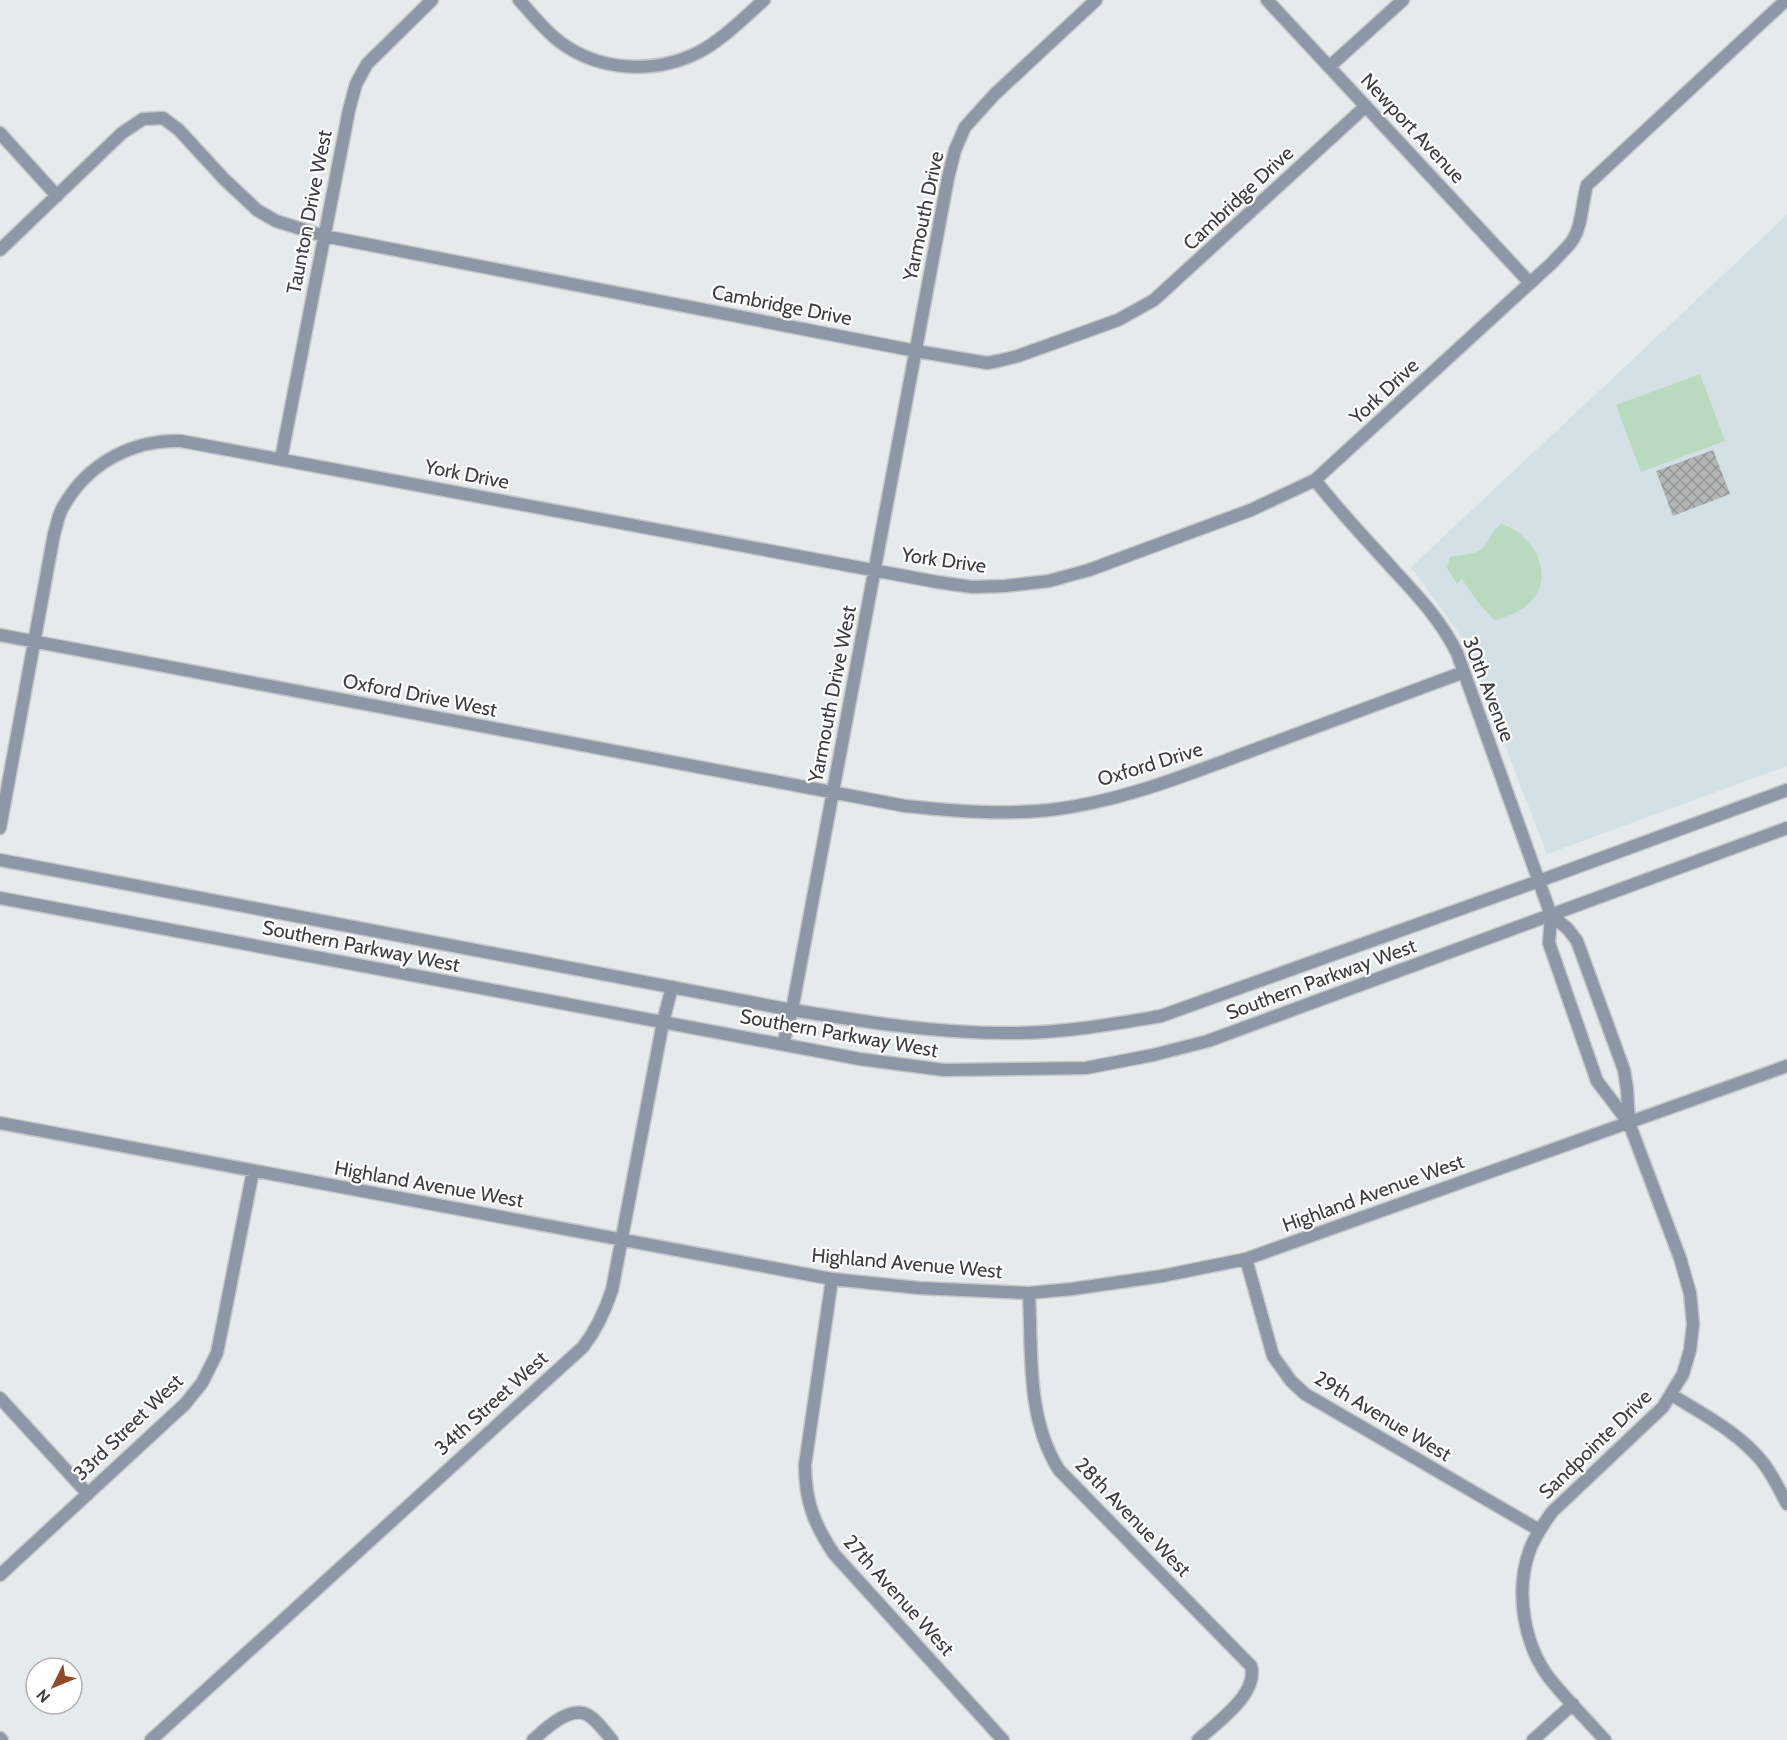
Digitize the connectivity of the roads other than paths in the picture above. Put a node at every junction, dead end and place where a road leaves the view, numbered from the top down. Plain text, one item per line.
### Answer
1 (432, 0) edge
2 (519, 0) edge
3 (764, 0) edge
4 (1096, 0) edge
5 (1267, 0) edge
6 (1403, 0) edge
7 (1786, 0) edge
8 (1329, 68) junction
9 (1366, 106) junction
10 (0, 133) edge
11 (57, 196) junction
12 (324, 236) junction
13 (0, 250) edge
14 (1530, 283) junction
15 (916, 351) junction
16 (281, 459) junction
17 (1315, 480) junction
18 (876, 570) junction
19 (0, 635) edge
20 (34, 642) junction
21 (1464, 672) junction
22 (1787, 790) edge
23 (833, 792) junction
24 (0, 828) edge
25 (1787, 828) edge
26 (0, 860) edge
27 (1539, 881) junction
28 (0, 898) edge
29 (1551, 915) junction
30 (672, 987) junction
31 (792, 1010) junction
32 (663, 1022) junction
33 (783, 1044) junction
34 (1787, 1066) edge
35 (0, 1123) edge
36 (1629, 1123) junction
37 (253, 1171) junction
38 (621, 1239) junction
39 (1246, 1259) junction
40 (832, 1279) junction
41 (1029, 1293) junction
42 (1672, 1395) junction
43 (0, 1398) edge
44 (88, 1494) junction
45 (1787, 1504) edge
46 (1539, 1530) junction
47 (0, 1575) edge
48 (1572, 1704) junction
49 (151, 1740) edge
50 (533, 1740) edge
51 (612, 1740) edge
52 (1003, 1740) edge
53 (1198, 1740) edge
54 (1533, 1740) edge
55 (1605, 1740) edge

1 - 12 street, Taunton Drive West
2 - 3 street
4 - 15 street, Yarmouth Drive
5 - 8 street, Newport Avenue
6 - 8 street
7 - 14 street, York Drive
8 - 9 street, Newport Avenue
9 - 14 street, Newport Avenue
9 - 15 street, Cambridge Drive
10 - 11 street
11 - 12 street, Cambridge Drive
11 - 13 street
12 - 15 street, Cambridge Drive
12 - 16 street, Taunton Drive West
14 - 17 street, York Drive
15 - 18 street, Yarmouth Drive West
16 - 18 street, York Drive
16 - 20 street, York Drive
17 - 18 street, York Drive
17 - 21 street, 30th Avenue
18 - 23 street, Yarmouth Drive West
19 - 20 street, Oxford Drive West
20 - 23 street, Oxford Drive West
20 - 24 street, York Drive
21 - 23 street, Oxford Drive
21 - 27 street, 30th Avenue
22 - 27 street, Southern Parkway West
23 - 31 street, Yarmouth Drive West
25 - 29 street, Southern Parkway West
26 - 30 street, Southern Parkway West
27 - 29 street, 30th Avenue
27 - 31 street, Southern Parkway West
28 - 32 street, Southern Parkway West
29 - 33 street, Southern Parkway West
29 - 36 street, Sandpointe Drive
29 - 36 street, Sandpointe Drive
30 - 31 street, Southern Parkway West
30 - 32 street, 34th Street West
31 - 33 street, Yarmouth Drive West
32 - 33 street, Southern Parkway West
32 - 38 street, 34th Street West
34 - 36 street, Highland Avenue West
35 - 37 street, Highland Avenue West
36 - 39 street, Highland Avenue West
36 - 42 street, Sandpointe Drive
37 - 38 street, Highland Avenue West
37 - 44 street, 33rd Street West
38 - 40 street, Highland Avenue West
38 - 49 street, 34th Street West
39 - 41 street, Highland Avenue West
39 - 46 street, 29th Avenue West
40 - 41 street, Highland Avenue West
40 - 52 street, 27th Avenue West
41 - 53 street, 28th Avenue West
42 - 45 street
42 - 46 street, Sandpointe Drive
43 - 44 street
44 - 47 street, 33rd Street West
46 - 48 street, Sandpointe Drive
48 - 54 street
48 - 55 street, Sandpointe Drive
50 - 51 street

